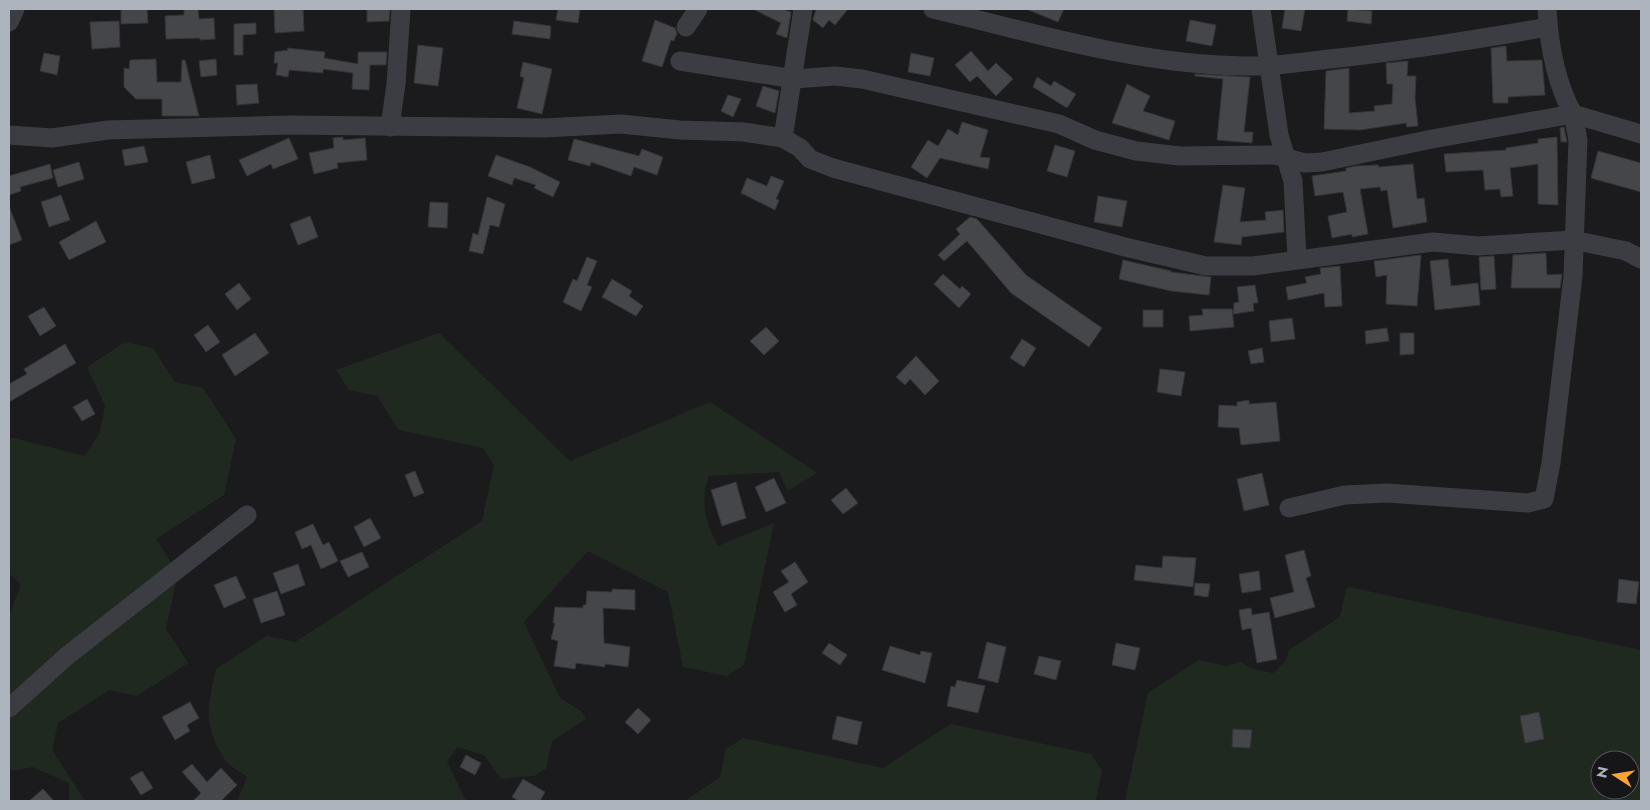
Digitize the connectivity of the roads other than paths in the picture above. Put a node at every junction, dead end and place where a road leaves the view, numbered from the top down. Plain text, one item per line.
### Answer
1 (15, 9) edge
2 (401, 9) edge
3 (698, 9) edge
4 (804, 9) edge
5 (933, 9) edge
6 (1261, 9) edge
7 (1548, 18) edge
8 (9, 22) edge
9 (686, 27) dead end
10 (680, 61) dead end
11 (1270, 66) junction
12 (794, 79) junction
13 (1573, 114) junction
14 (390, 127) junction
15 (1641, 134) edge
16 (9, 135) edge
17 (783, 138) junction
18 (1288, 158) junction
19 (1573, 240) junction
20 (1297, 258) junction
21 (1641, 259) edge
22 (1289, 508) dead end
23 (248, 515) dead end
24 (9, 708) edge

1 - 8 street
2 - 14 street
3 - 9 street
4 - 12 street
5 - 11 street
6 - 11 street
7 - 11 street
7 - 13 street
10 - 12 street
11 - 18 street
12 - 17 street
12 - 18 street
13 - 15 street
13 - 18 street
13 - 19 street
14 - 16 street
14 - 17 street
17 - 20 street
18 - 20 street
19 - 20 street
19 - 21 street
19 - 22 street
23 - 24 street

